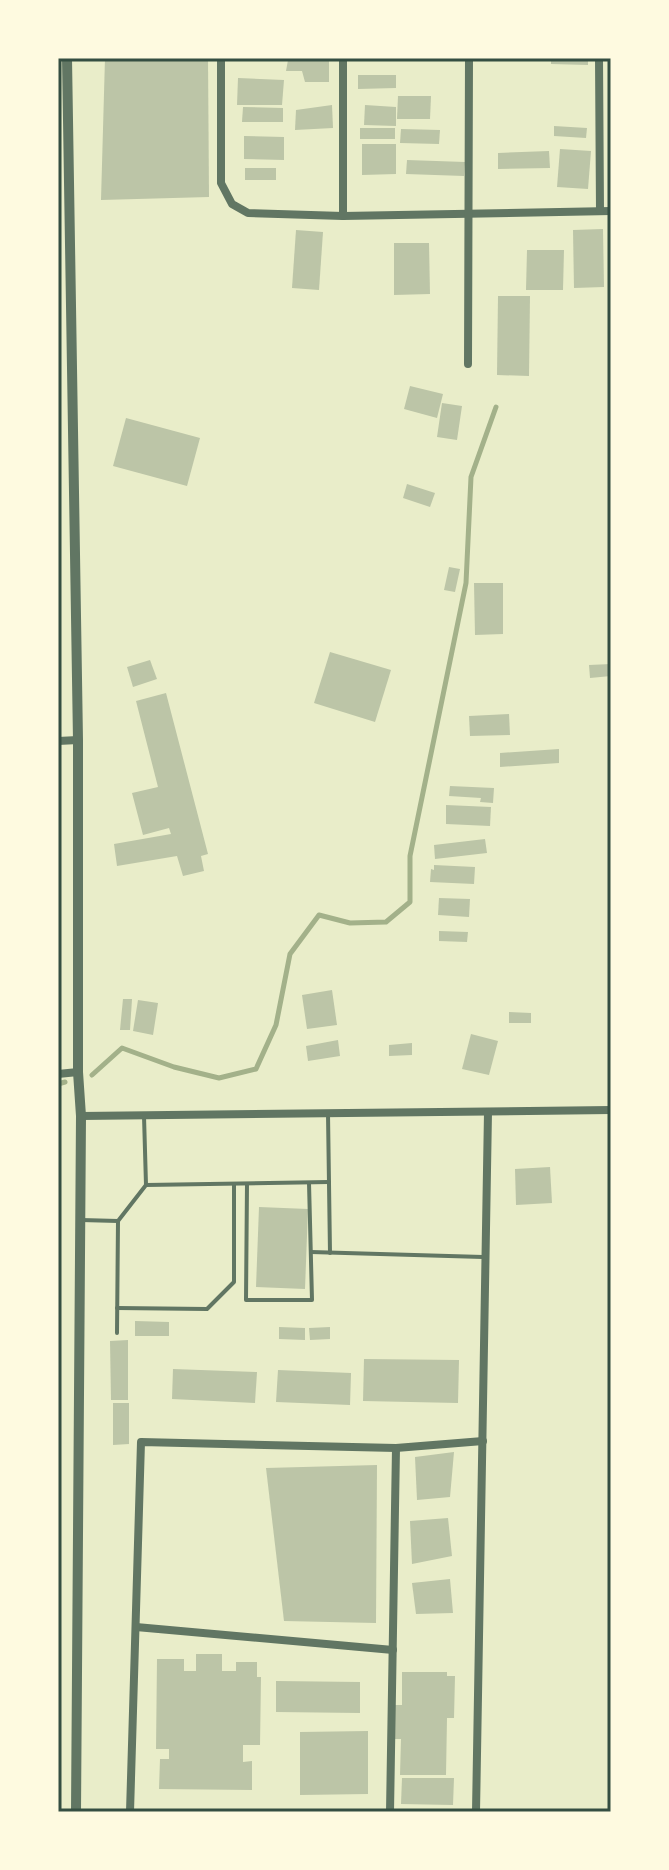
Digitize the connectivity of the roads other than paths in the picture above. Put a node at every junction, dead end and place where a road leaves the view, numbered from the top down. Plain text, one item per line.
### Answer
1 (67, 58) edge
2 (221, 58) edge
3 (343, 58) edge
4 (469, 58) edge
5 (599, 58) edge
6 (600, 211) junction
7 (611, 211) edge
8 (469, 214) junction
9 (343, 216) junction
10 (468, 364) dead end
11 (71, 388) junction
12 (58, 392) edge
13 (78, 740) junction
14 (58, 741) edge
15 (78, 1072) junction
16 (58, 1074) edge
17 (611, 1110) edge
18 (488, 1112) junction
19 (328, 1114) junction
20 (144, 1115) junction
21 (81, 1116) junction
22 (329, 1182) junction
23 (309, 1183) junction
24 (234, 1184) junction
25 (247, 1184) junction
26 (146, 1185) junction
27 (80, 1220) junction
28 (118, 1221) junction
29 (311, 1252) junction
30 (330, 1253) junction
31 (486, 1257) junction
32 (117, 1308) junction
33 (117, 1333) dead end
34 (483, 1441) junction
35 (396, 1448) junction
36 (136, 1627) junction
37 (393, 1650) junction
38 (76, 1812) edge
39 (130, 1812) edge
40 (390, 1812) edge
41 (476, 1812) edge

1 - 11 street
2 - 9 street
3 - 9 street
4 - 8 street
5 - 6 street
6 - 7 street
6 - 8 street
8 - 9 street
8 - 10 street
11 - 12 street
11 - 13 street
13 - 14 street
13 - 15 street
15 - 16 street
15 - 21 street
17 - 18 street
18 - 19 street
18 - 31 street
19 - 20 street
19 - 22 lane
20 - 21 street
20 - 26 lane
21 - 27 street
22 - 23 lane
22 - 30 lane
23 - 25 lane
23 - 29 lane
24 - 25 lane
24 - 26 lane
24 - 32 lane
25 - 29 lane
26 - 28 lane
27 - 28 lane
27 - 38 street
28 - 32 lane
29 - 30 lane
30 - 31 lane
31 - 34 street
32 - 33 lane
34 - 35 street
34 - 41 street
35 - 36 street
35 - 37 street
36 - 37 street
36 - 39 street
37 - 40 street

